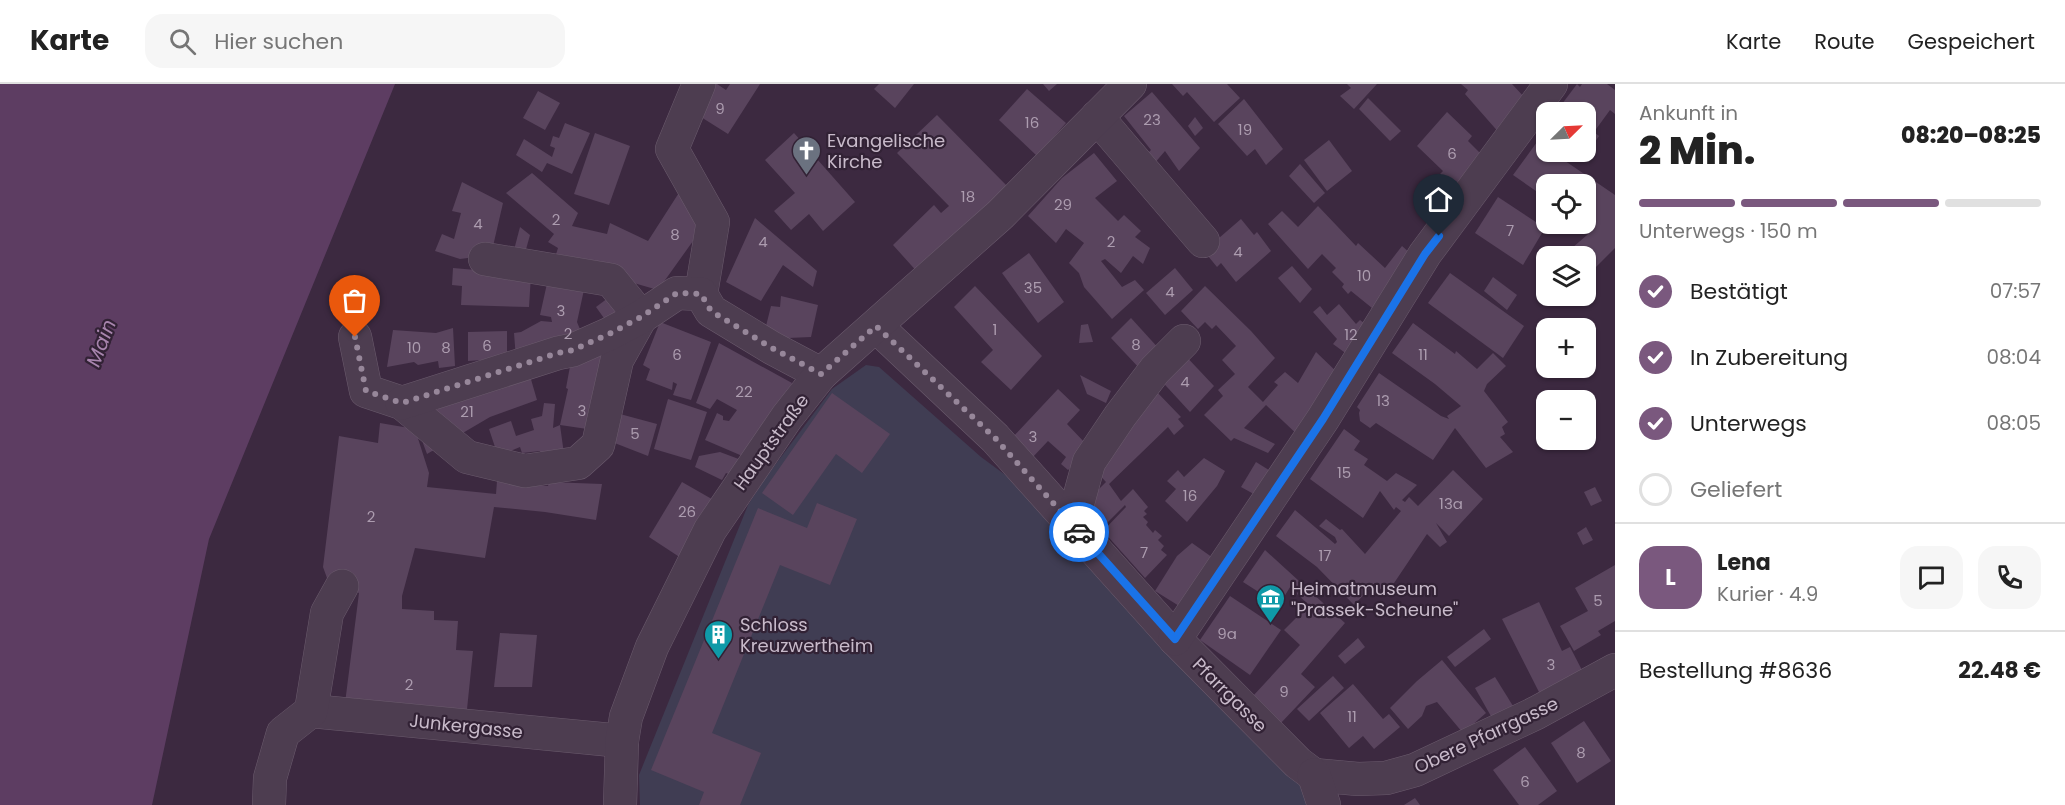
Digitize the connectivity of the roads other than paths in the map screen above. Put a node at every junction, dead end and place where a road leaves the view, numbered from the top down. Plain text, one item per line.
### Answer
1 (699, 84) edge
2 (1130, 84) edge
3 (1551, 84) edge
4 (1097, 117) junction
5 (1203, 241) dead end
6 (484, 259) dead end
7 (701, 294) junction
8 (641, 317) junction
9 (876, 326) junction
10 (355, 337) dead end
11 (1184, 341) dead end
12 (821, 374) junction
13 (402, 403) junction
14 (1072, 524) junction
15 (342, 586) dead end
16 (1175, 639) junction
17 (1615, 670) edge
18 (311, 711) junction
19 (622, 741) junction
20 (1319, 790) edge
21 (269, 805) edge
22 (620, 805) edge

1 - 7 street
2 - 4 street, Hauptstraße
3 - 16 street
4 - 5 street
4 - 9 street, Hauptstraße
6 - 8 street
7 - 8 street
7 - 12 street
8 - 13 street
8 - 13 street
9 - 12 street, Hauptstraße
9 - 14 street, Pfarrgasse
10 - 13 street
11 - 14 street
12 - 19 street, Hauptstraße
14 - 16 street, Pfarrgasse
15 - 18 street
16 - 20 street, Pfarrgasse
17 - 20 street, Obere Pfarrgasse
18 - 19 street, Junkergasse
18 - 21 street
19 - 22 street, Hauptstraße

